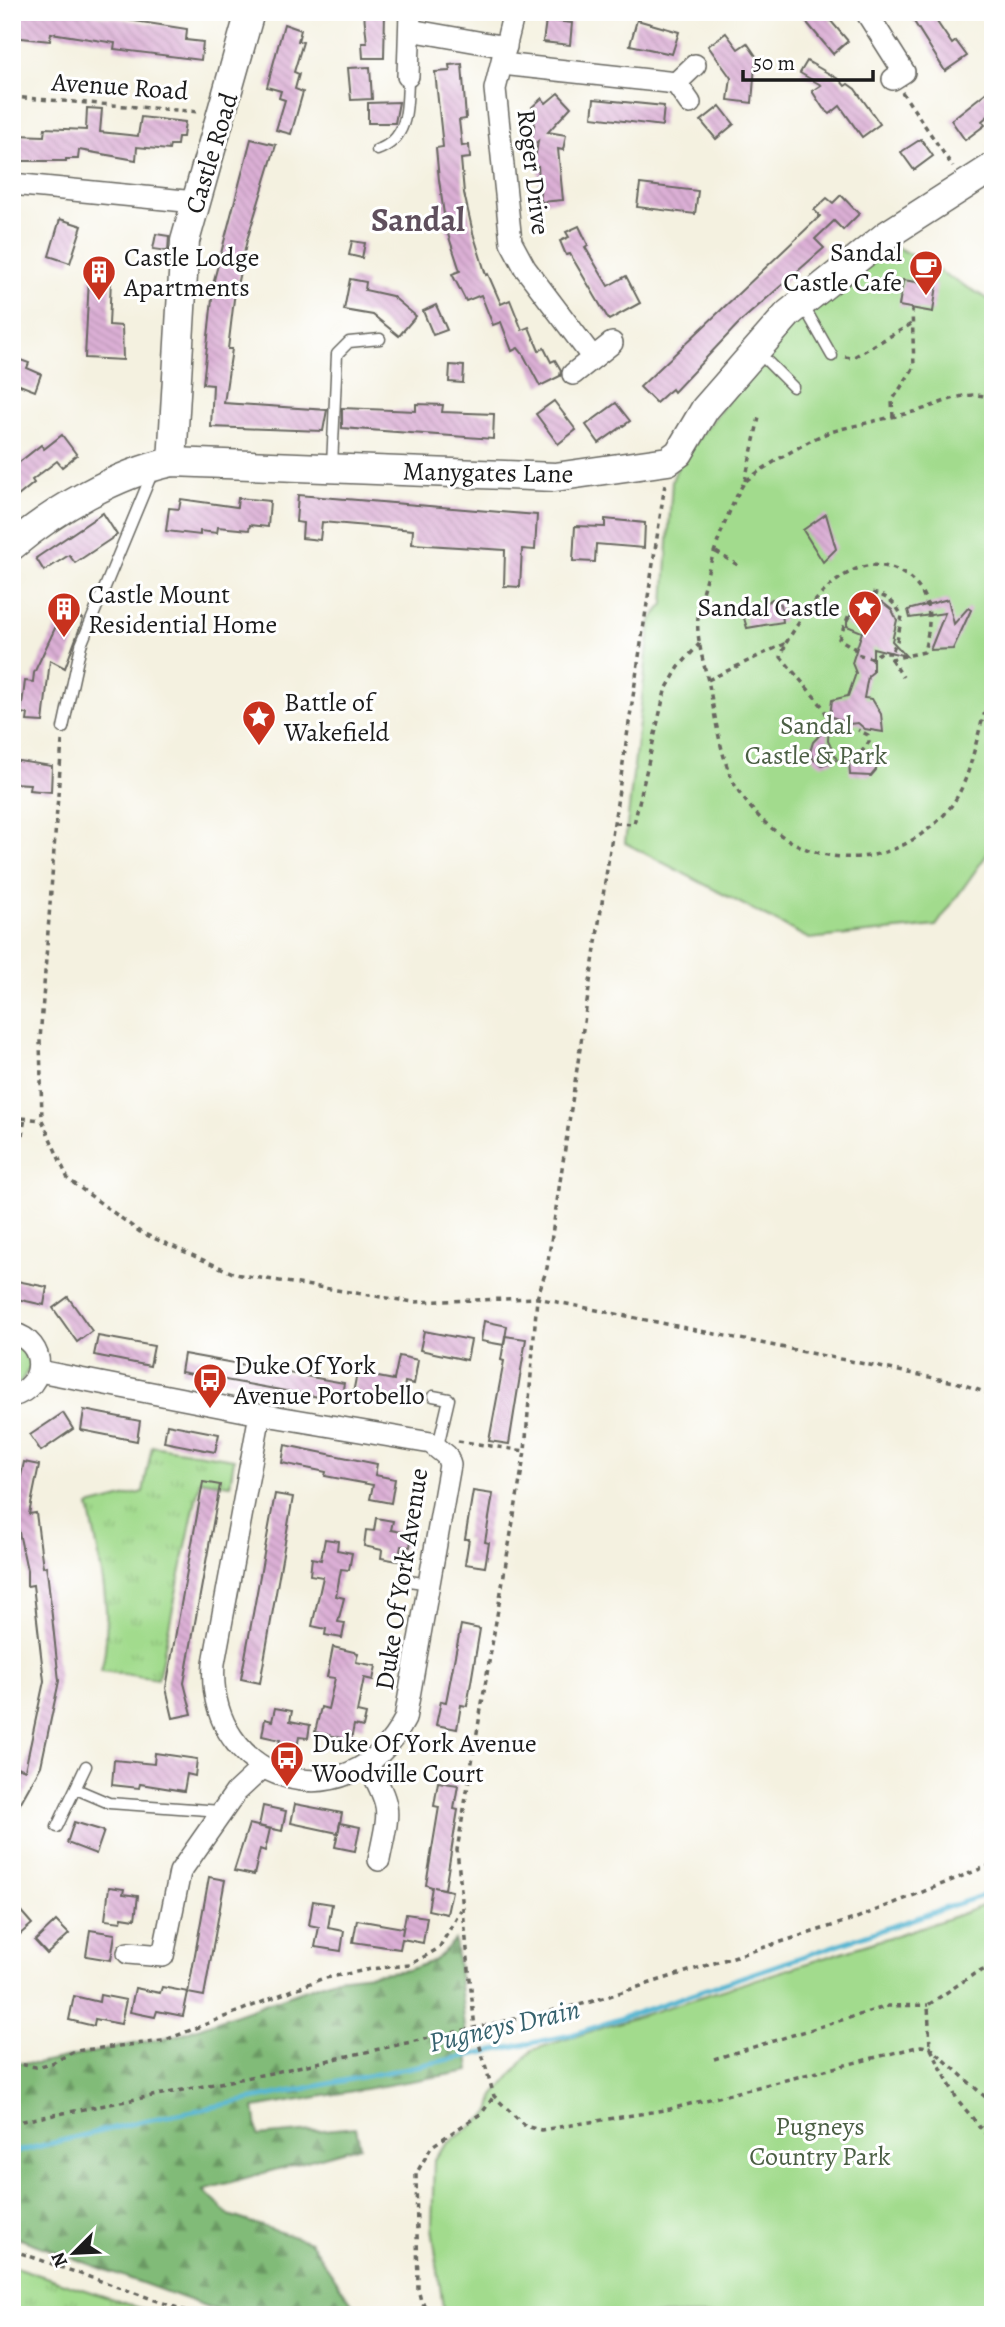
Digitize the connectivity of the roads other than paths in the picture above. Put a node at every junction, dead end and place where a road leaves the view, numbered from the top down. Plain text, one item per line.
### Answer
1 (250, 12) edge
2 (514, 12) edge
3 (866, 12) edge
4 (410, 21) edge
5 (504, 55) junction
6 (695, 65) dead end
7 (408, 76) joint
8 (894, 79) road end
9 (676, 83) junction
10 (690, 103) dead end
11 (377, 150) dead end
12 (993, 167) edge
13 (12, 184) edge
14 (195, 202) junction
15 (802, 303) junction
16 (380, 339) dead end
17 (612, 343) dead end
18 (756, 350) junction
19 (836, 352) road end
20 (593, 358) junction
21 (573, 374) dead end
22 (793, 387) dead end
23 (164, 464) junction
24 (332, 468) junction
25 (12, 546) edge
26 (63, 728) road end
27 (12, 1333) edge
28 (39, 1371) junction
29 (12, 1396) edge
30 (433, 1396) dead end
31 (260, 1414) junction
32 (438, 1446) junction
33 (368, 1765) junction
34 (86, 1766) dead end
35 (262, 1768) junction
36 (76, 1790) junction
37 (221, 1811) junction
38 (57, 1827) dead end
39 (379, 1860) dead end
40 (128, 1953) dead end

1 - 14 street, Castle Road
2 - 5 street, Roger Drive
3 - 8 street
4 - 5 street
4 - 7 street
5 - 9 street
5 - 20 street, Roger Drive
6 - 9 street
7 - 11 lane
9 - 10 street
12 - 15 street
13 - 14 street
14 - 23 street, Castle Road
15 - 18 street
15 - 19 lane
16 - 24 lane
17 - 20 street
18 - 22 lane
18 - 24 street, Manygates Lane
20 - 21 street
23 - 24 street, Manygates Lane
23 - 25 street, Manygates Lane
23 - 26 lane
27 - 28 street
28 - 29 street
28 - 31 street, Duke Of York Avenue
30 - 32 lane
31 - 32 street, Duke Of York Avenue
31 - 35 street, Duke Of York Avenue
32 - 33 street, Duke Of York Avenue
33 - 35 street, Duke Of York Avenue
33 - 39 street
34 - 36 lane
35 - 37 street
36 - 37 lane
36 - 38 lane
37 - 40 street

